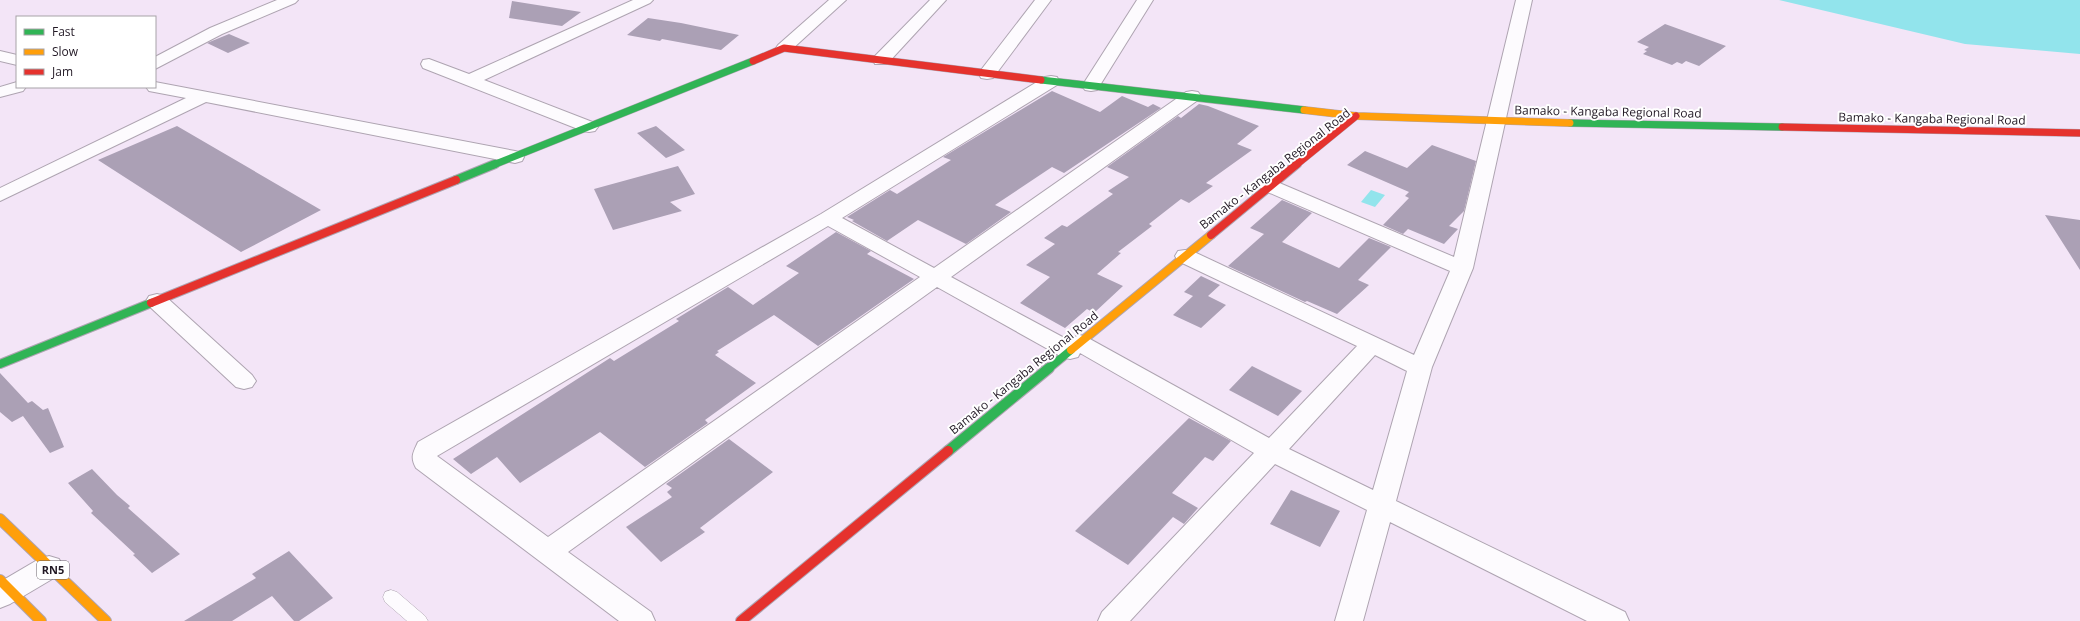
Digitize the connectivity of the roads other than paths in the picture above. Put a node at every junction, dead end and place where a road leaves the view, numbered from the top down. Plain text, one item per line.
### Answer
1 (290, 0) edge
2 (645, 0) edge
3 (838, 0) edge
4 (938, 0) edge
5 (1043, 0) edge
6 (1145, 0) edge
7 (1524, 0) edge
8 (784, 48) junction
9 (0, 56) edge
10 (16, 60) edge
11 (881, 60) junction
12 (156, 63) edge
13 (429, 64) dead end
14 (987, 74) junction
15 (470, 80) junction
16 (1051, 81) junction
17 (1091, 86) junction
18 (16, 87) edge
19 (156, 87) edge
20 (0, 92) edge
21 (205, 96) junction
22 (1192, 96) junction
23 (1356, 116) junction
24 (1495, 122) junction
25 (589, 127) junction
26 (2080, 133) edge
27 (516, 156) junction
28 (1270, 186) junction
29 (0, 196) edge
30 (828, 218) junction
31 (1186, 256) junction
32 (1462, 268) junction
33 (935, 278) junction
34 (157, 301) junction
35 (1372, 344) junction
36 (1075, 347) junction
37 (0, 364) edge
38 (1420, 367) junction
39 (244, 381) dead end
40 (1271, 451) junction
41 (1382, 506) junction
42 (0, 519) edge
43 (547, 552) junction
44 (49, 567) junction
45 (3, 588) edge
46 (390, 597) dead end
47 (1580, 612) edge
48 (41, 621) edge
49 (106, 621) edge
50 (419, 621) edge
51 (641, 621) edge
52 (740, 621) edge
53 (1112, 621) edge
54 (1349, 621) edge
55 (1615, 621) edge

1 - 12 street
2 - 15 street
3 - 8 street
4 - 11 street
5 - 14 street
6 - 17 street
7 - 24 street
8 - 11 main road
8 - 25 main road
9 - 10 street
11 - 14 main road
13 - 15 street
14 - 16 main road
15 - 25 street
16 - 17 main road
16 - 30 street
17 - 22 main road
18 - 20 street
19 - 21 street
21 - 27 street
21 - 29 street
22 - 23 main road
22 - 33 street
23 - 24 main road, Bamako - Kangaba Regional Road
23 - 28 main road, Bamako - Kangaba Regional Road
24 - 26 main road, Bamako - Kangaba Regional Road
24 - 32 street
25 - 27 main road
27 - 34 main road
28 - 31 main road, Bamako - Kangaba Regional Road
28 - 32 street
30 - 33 street
30 - 43 street
31 - 35 street
31 - 36 main road, Bamako - Kangaba Regional Road
32 - 38 street
33 - 36 street
33 - 43 street
34 - 37 main road
34 - 39 street
35 - 38 street
35 - 40 street
36 - 40 street
36 - 52 main road, Bamako - Kangaba Regional Road
38 - 41 street
40 - 41 street
40 - 53 street
41 - 47 street
41 - 54 street
42 - 44 main road, RN5
43 - 51 street
44 - 45 street
44 - 49 main road, RN5
45 - 48 main road
46 - 50 lane
47 - 55 street

